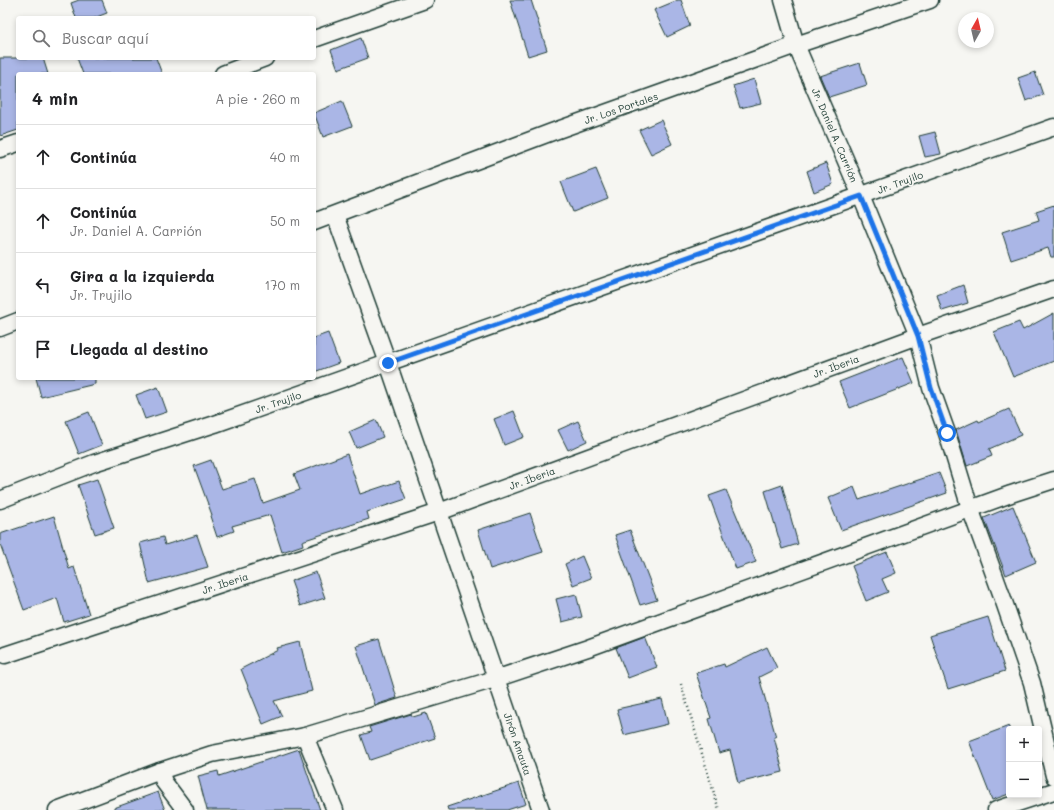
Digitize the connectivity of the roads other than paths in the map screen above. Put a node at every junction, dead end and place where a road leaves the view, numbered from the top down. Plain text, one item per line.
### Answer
1 (425, 0) edge
2 (783, 0) edge
3 (930, 0) edge
4 (316, 38) edge
5 (796, 45) junction
6 (260, 60) edge
7 (228, 72) edge
8 (1054, 127) edge
9 (16, 144) edge
10 (0, 149) edge
11 (861, 196) junction
12 (335, 215) junction
13 (316, 221) edge
14 (1054, 289) edge
15 (16, 322) edge
16 (0, 328) edge
17 (918, 336) junction
18 (388, 363) junction
19 (1054, 480) edge
20 (0, 500) edge
21 (970, 508) junction
22 (439, 512) junction
23 (5, 655) dead end
24 (495, 679) junction
25 (305, 736) junction
26 (160, 771) junction
27 (1054, 776) edge
28 (1054, 791) edge
29 (57, 810) edge
30 (185, 810) edge
31 (335, 810) edge
32 (541, 810) edge
33 (996, 810) edge

1 - 4 street
2 - 5 street, Jr. Daniel A. Carrión
3 - 5 street, Jr. Los Portales
5 - 11 street, Jr. Daniel A. Carrión
5 - 12 street, Jr. Los Portales
6 - 7 street
8 - 11 street, Jr. Trujilo
9 - 10 street
11 - 17 street, Jr. Daniel A. Carrión
11 - 18 street, Jr. Trujilo
12 - 13 street, Jr. Los Portales
12 - 18 street, Jirón Amauta
14 - 17 street, Jr. Iberia
15 - 16 street
17 - 21 street, Jr. Daniel A. Carrión
17 - 22 street, Jr. Iberia
18 - 20 street, Jr. Trujilo
18 - 22 street, Jirón Amauta
19 - 21 street
21 - 24 street
21 - 27 street, Jr. Daniel A. Carrión
22 - 23 street, Jr. Iberia
22 - 24 street, Jirón Amauta
24 - 25 street
24 - 32 street, Jirón Amauta
25 - 26 street
25 - 31 street
26 - 29 street
26 - 30 street
28 - 33 street

